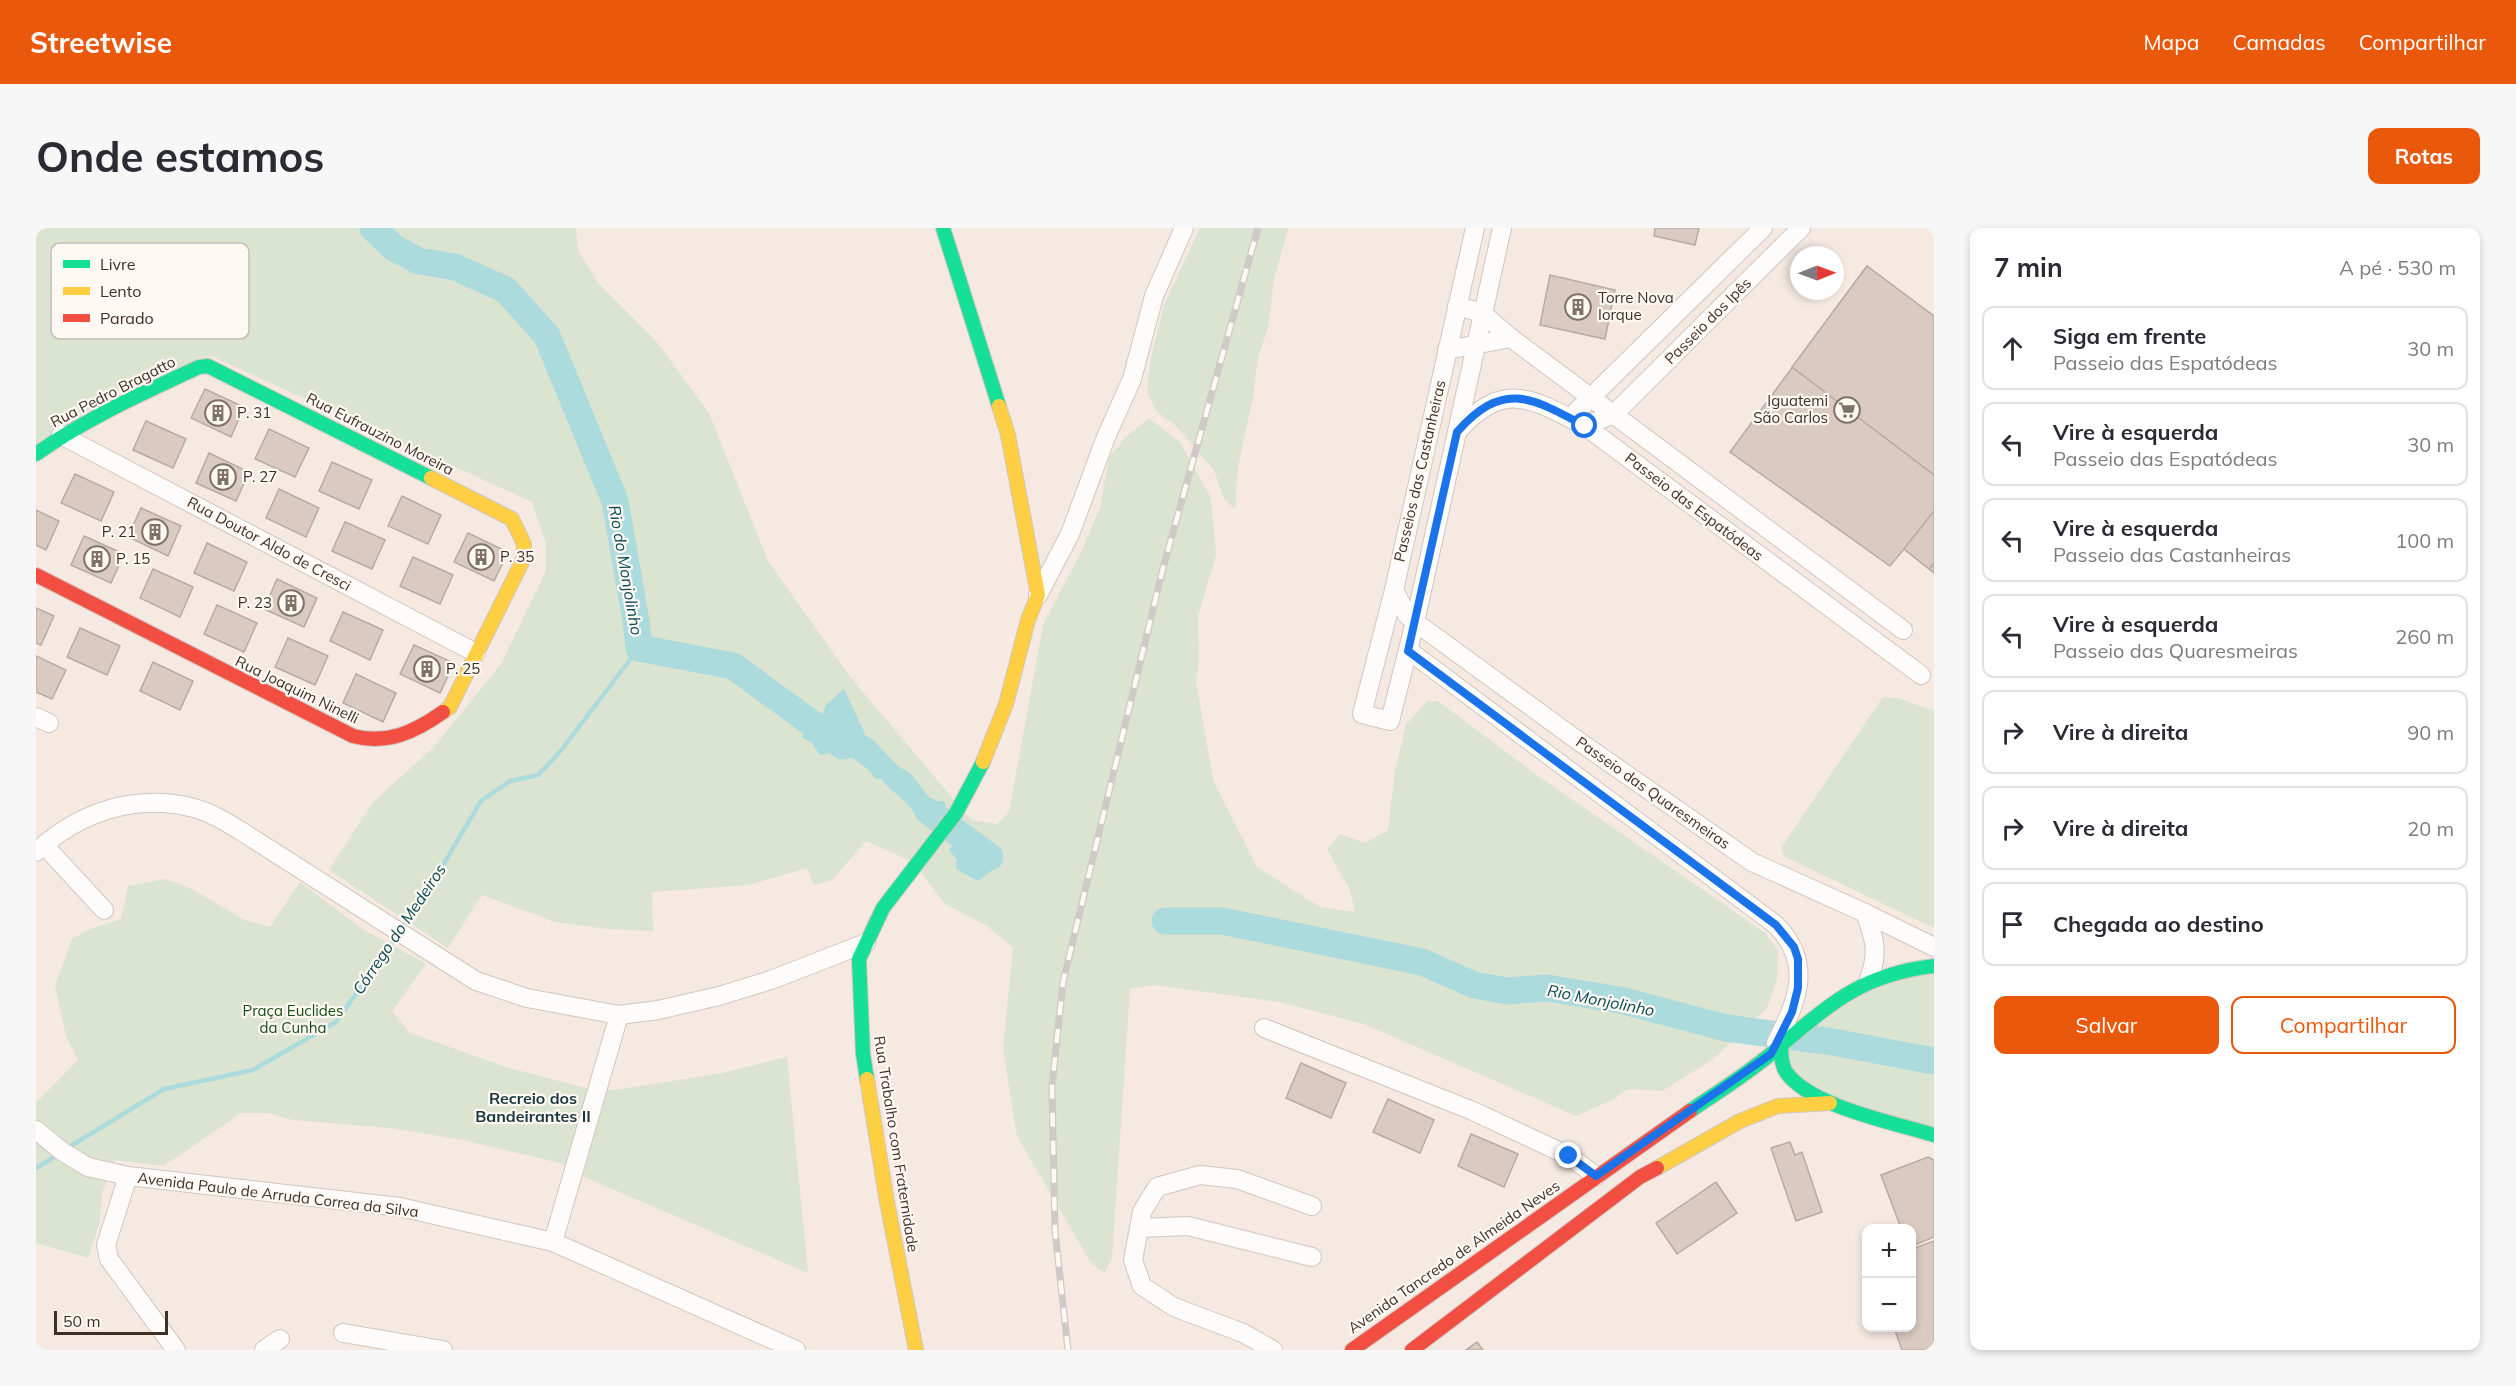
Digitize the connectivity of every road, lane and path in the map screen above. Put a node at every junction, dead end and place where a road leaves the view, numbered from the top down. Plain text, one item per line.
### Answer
1 (944, 228) edge
2 (1184, 228) edge
3 (1475, 228) edge
4 (1502, 228) edge
5 (1763, 228) edge
6 (1792, 232) edge
7 (1457, 306) junction
8 (1482, 313) junction
9 (1653, 336) junction
10 (1511, 338) junction
11 (1476, 344) junction
12 (1447, 350) junction
13 (1673, 356) junction
14 (208, 366) joint
15 (1441, 380) junction
16 (1467, 385) junction
17 (1591, 398) junction
18 (1614, 414) junction
19 (1577, 422) junction
20 (1457, 432) junction
21 (62, 435) junction
22 (36, 454) edge
23 (524, 544) joint
24 (36, 575) edge
25 (1394, 590) junction
26 (1038, 595) junction
27 (1415, 622) junction
28 (1903, 630) dead end
29 (1408, 651) junction
30 (476, 653) junction
31 (1921, 675) dead end
32 (40, 849) edge
33 (104, 910) dead end
34 (1865, 913) junction
35 (866, 943) junction
36 (1934, 947) edge
37 (1934, 966) edge
38 (1869, 980) junction
39 (619, 1015) junction
40 (1264, 1028) dead end
41 (1776, 1048) junction
42 (1746, 1091) dead end
43 (1830, 1103) junction
44 (1712, 1122) dead end
45 (38, 1132) edge
46 (1934, 1135) edge
47 (128, 1176) junction
48 (1596, 1176) junction
49 (1640, 1177) junction
50 (1312, 1206) dead end
51 (1139, 1227) junction
52 (553, 1242) junction
53 (1312, 1257) dead end
54 (280, 1339) dead end
55 (176, 1350) edge
56 (264, 1350) edge
57 (356, 1350) edge
58 (443, 1350) edge
59 (796, 1350) edge
60 (916, 1350) edge
61 (1273, 1350) edge
62 (1352, 1350) edge
63 (1412, 1350) edge

1 - 26 street
2 - 26 street
3 - 7 street, Passeios das Castanheiras
4 - 8 street
5 - 9 street, Passeio dos Ipês
6 - 13 street, Passeio dos Ipês
7 - 8 street
7 - 12 street, Passeios das Castanheiras
8 - 10 street, Passeio das Espatódeas
8 - 11 street
9 - 13 street
9 - 17 street, Passeio dos Ipês
10 - 11 street
10 - 17 street, Passeio das Espatódeas
11 - 12 street
11 - 16 street
12 - 15 street, Passeios das Castanheiras
13 - 18 street, Passeio dos Ipês
14 - 21 street, Rua Pedro Bragatto
14 - 23 street, Rua Eufrauzino Moreira
15 - 16 street
15 - 25 street, Passeios das Castanheiras
16 - 20 street
17 - 18 street, Passeio das Espatódeas
17 - 19 street, Passeio dos Ipês
18 - 19 street
18 - 28 street, Passeio das Espatódeas
19 - 20 street, Passeio das Espatódeas
19 - 31 street, Passeio das Espatódeas
20 - 27 street
21 - 22 street, Rua Pedro Bragatto
21 - 30 street, Rua Doutor Aldo de Cresci
23 - 30 street, Rua Joaquim Ninelli
24 - 30 street, Rua Joaquim Ninelli
25 - 27 street, Passeio das Quaresmeiras
25 - 29 street, Passeios das Castanheiras
26 - 35 street, Rua Trabalho com Fraternidade
27 - 29 street
27 - 34 street, Passeio das Quaresmeiras
29 - 41 street, Passeio das Quaresmeiras
32 - 33 street
32 - 39 street
34 - 36 street, Passeio das Quaresmeiras
34 - 38 street
35 - 39 street
35 - 60 street, Rua Trabalho com Fraternidade
37 - 38 street
38 - 41 street
39 - 52 street
40 - 48 street
41 - 42 street
41 - 43 street
41 - 48 street, Avenida Tancredo de Almeida Neves
43 - 46 street
43 - 49 street
44 - 49 street
45 - 47 street, Avenida Paulo de Arruda Correa da Silva
47 - 52 street, Avenida Paulo de Arruda Correa da Silva
47 - 55 street
48 - 62 street, Avenida Tancredo de Almeida Neves
49 - 63 street
50 - 51 street
51 - 53 street
51 - 61 street
52 - 59 street, Avenida Paulo de Arruda Correa da Silva
54 - 56 street
57 - 58 street

